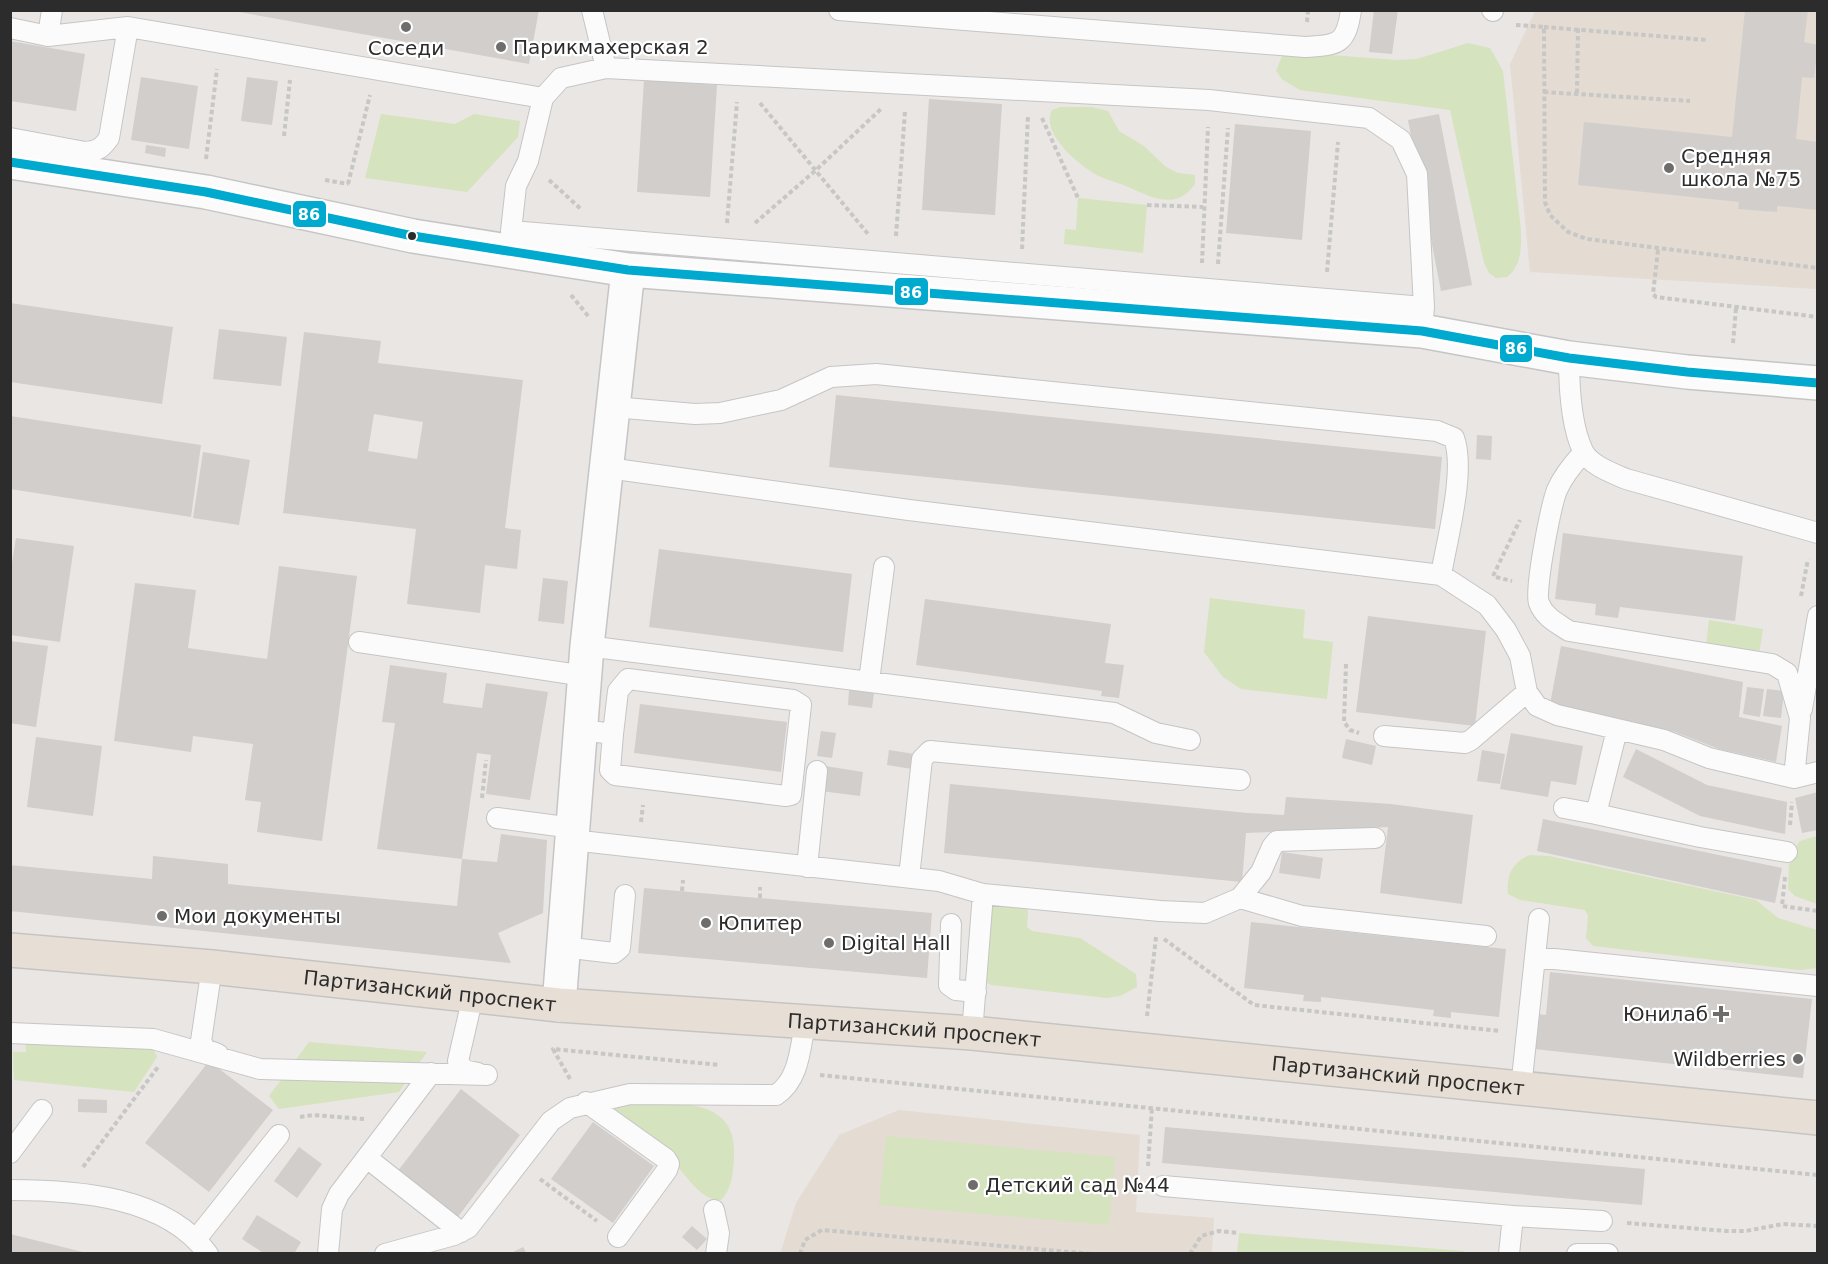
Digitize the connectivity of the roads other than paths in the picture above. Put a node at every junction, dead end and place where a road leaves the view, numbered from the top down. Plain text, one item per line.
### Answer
1 (52, 10) edge
2 (592, 10) edge
3 (839, 10) edge
4 (1351, 10) edge
5 (128, 27) junction
6 (10, 28) edge
7 (48, 36) junction
8 (606, 68) junction
9 (543, 98) junction
10 (10, 138) edge
11 (10, 162) edge
12 (512, 242) junction
13 (622, 256) junction
14 (1423, 319) junction
15 (1569, 358) junction
16 (1818, 383) edge
17 (613, 407) junction
18 (1583, 453) junction
19 (608, 468) junction
20 (1818, 534) edge
21 (884, 567) dead end
22 (1441, 576) junction
23 (1818, 616) edge
24 (359, 642) dead end
25 (586, 661) junction
26 (869, 681) junction
27 (1527, 692) junction
28 (1800, 718) junction
29 (1617, 730) junction
30 (597, 732) junction
31 (1384, 736) road end
32 (1190, 740) dead end
33 (817, 771) dead end
34 (1818, 772) edge
35 (1794, 778) junction
36 (1240, 780) dead end
37 (1564, 808) dead end
38 (1596, 814) junction
39 (497, 818) dead end
40 (573, 834) junction
41 (1375, 838) dead end
42 (1787, 852) road end
43 (807, 867) junction
44 (909, 877) junction
45 (983, 894) junction
46 (625, 895) dead end
47 (1240, 898) junction
48 (1539, 919) dead end
49 (951, 924) dead end
50 (1486, 936) dead end
51 (563, 947) junction
52 (10, 950) edge
53 (1535, 957) junction
54 (212, 967) junction
55 (1818, 986) edge
56 (976, 992) junction
57 (473, 996) junction
58 (559, 1005) junction
59 (806, 1024) junction
60 (10, 1033) edge
61 (972, 1033) junction
62 (260, 1069) junction
63 (430, 1074) junction
64 (1521, 1089) junction
65 (586, 1102) junction
66 (42, 1110) dead end
67 (1818, 1118) edge
68 (279, 1135) road end
69 (10, 1153) edge
70 (367, 1158) junction
71 (1163, 1186) road end
72 (10, 1190) edge
73 (714, 1210) dead end
74 (1513, 1215) junction
75 (1602, 1221) road end
76 (461, 1232) junction
77 (618, 1237) road end
78 (203, 1246) edge
79 (328, 1254) edge
80 (386, 1254) edge
81 (716, 1254) edge
82 (1509, 1254) edge
83 (1577, 1254) edge
84 (1608, 1254) edge

1 - 7 lane
2 - 8 lane
3 - 4 lane
5 - 7 lane
5 - 9 lane
5 - 10 lane
6 - 7 lane
8 - 9 lane
8 - 14 lane
9 - 12 lane
11 - 12 street
12 - 13 street
13 - 14 street
13 - 14 lane
13 - 17 street
14 - 15 street
15 - 16 street
15 - 18 lane
17 - 19 street
17 - 22 lane
18 - 20 lane
18 - 28 lane
19 - 22 lane
19 - 25 street
21 - 26 lane
22 - 27 lane
23 - 28 lane
24 - 25 lane
25 - 26 lane
25 - 30 street
26 - 32 lane
27 - 29 lane
27 - 31 lane
28 - 35 lane
29 - 35 lane
29 - 38 lane
30 - 30 lane
30 - 40 street
33 - 43 lane
34 - 35 lane
36 - 44 lane
37 - 38 lane
38 - 42 lane
39 - 40 lane
40 - 43 lane
40 - 51 street
41 - 47 lane
43 - 44 lane
44 - 45 lane
45 - 47 lane
45 - 56 lane
46 - 51 lane
47 - 50 lane
48 - 53 lane
49 - 56 lane
51 - 58 street
52 - 54 main road, Партизанский проспект
53 - 55 lane
53 - 64 lane
54 - 57 main road, Партизанский проспект
54 - 62 lane
56 - 61 lane
57 - 58 main road, Партизанский проспект
57 - 63 lane
58 - 59 main road, Партизанский проспект
59 - 61 main road, Партизанский проспект
59 - 65 lane
60 - 62 lane
61 - 64 main road, Партизанский проспект
62 - 63 lane
63 - 70 lane
64 - 67 main road, Партизанский проспект
65 - 76 lane
65 - 77 lane
66 - 69 lane
68 - 78 lane
70 - 76 lane
70 - 79 lane
71 - 74 lane
72 - 78 lane
73 - 81 lane
74 - 75 lane
74 - 82 lane
76 - 80 lane
83 - 84 lane

